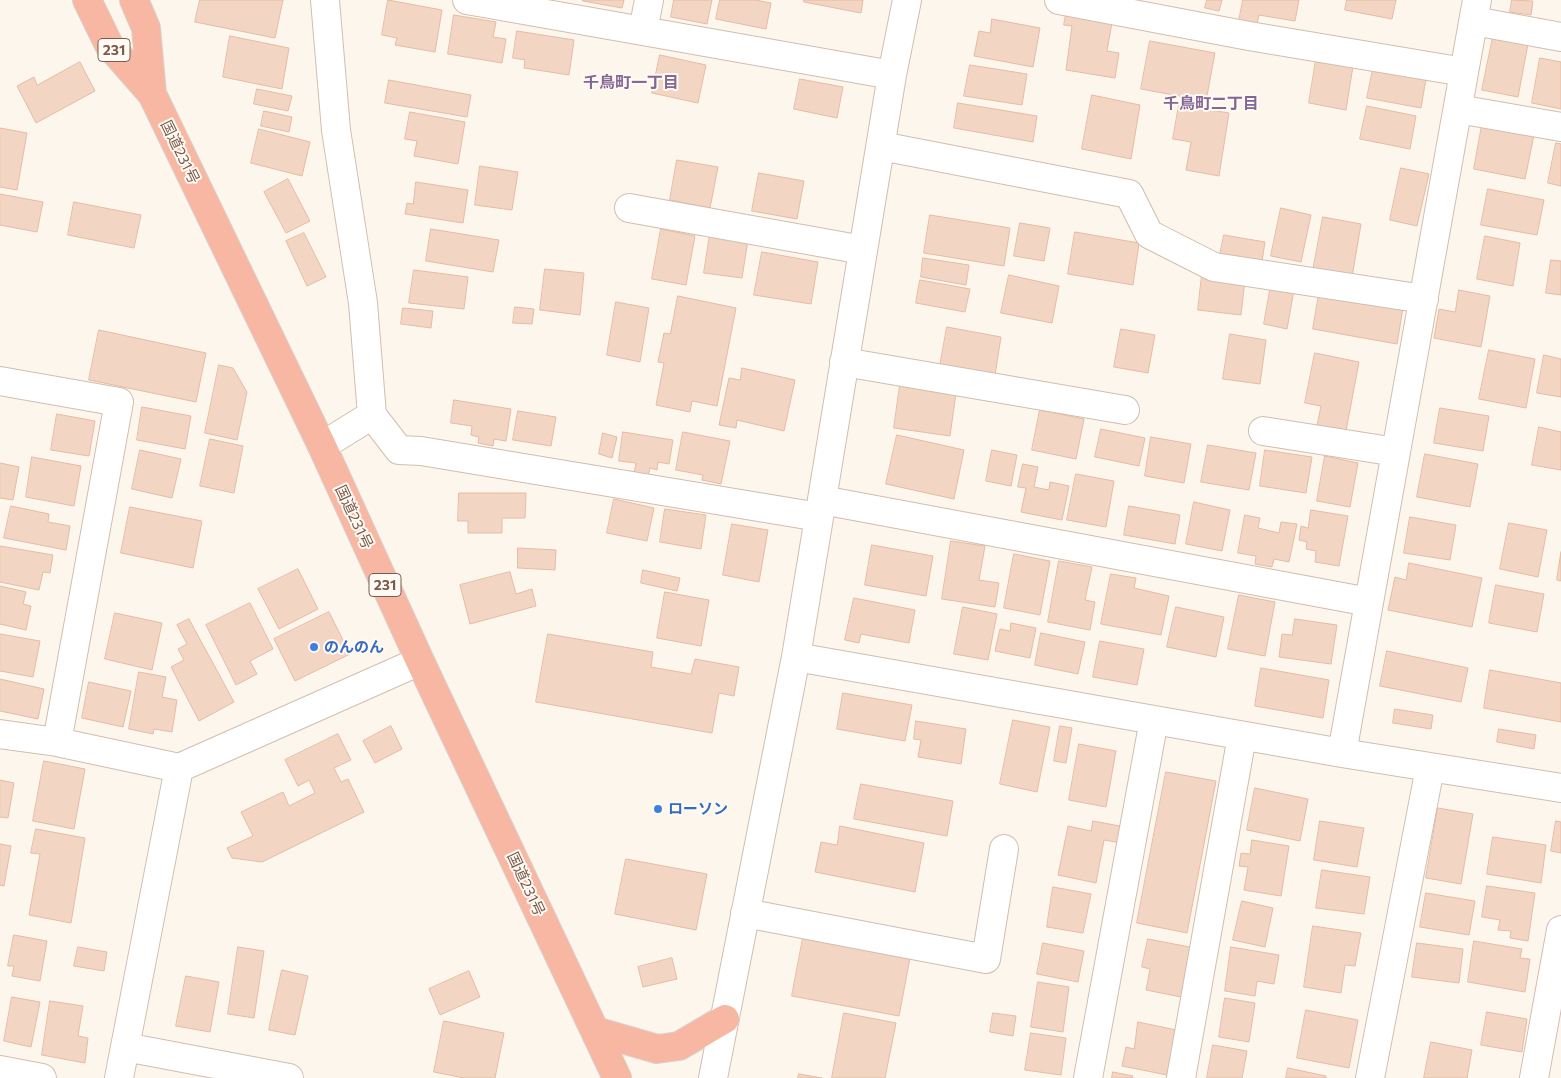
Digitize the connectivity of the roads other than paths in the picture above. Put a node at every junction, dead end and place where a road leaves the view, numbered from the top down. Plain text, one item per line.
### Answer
1 (87, 0) edge
2 (134, 0) edge
3 (325, 0) edge
4 (467, 0) edge
5 (649, 0) edge
6 (907, 0) edge
7 (1059, 0) edge
8 (1476, 10) edge
9 (643, 31) junction
10 (1561, 36) edge
11 (1464, 72) junction
12 (892, 75) junction
13 (152, 94) junction
14 (1458, 109) junction
15 (1561, 127) edge
16 (881, 146) junction
17 (629, 208) dead end
18 (863, 250) junction
19 (1424, 299) junction
20 (844, 362) junction
21 (0, 381) edge
22 (1125, 410) dead end
23 (372, 416) junction
24 (1263, 431) dead end
25 (322, 446) junction
26 (1396, 452) junction
27 (820, 509) junction
28 (1369, 602) junction
29 (796, 656) junction
30 (420, 662) junction
31 (1154, 720) junction
32 (0, 734) edge
33 (1242, 736) junction
34 (57, 742) junction
35 (1342, 753) junction
36 (179, 768) junction
37 (1430, 768) junction
38 (1561, 788) edge
39 (1004, 849) dead end
40 (745, 913) junction
41 (1561, 930) edge
42 (725, 1019) junction
43 (595, 1031) junction
44 (125, 1047) junction
45 (0, 1070) edge
46 (42, 1078) edge
47 (119, 1078) edge
48 (289, 1078) edge
49 (617, 1078) edge
50 (713, 1078) edge
51 (1088, 1078) edge
52 (1181, 1078) edge
53 (1370, 1078) edge
54 (1534, 1078) edge

1 - 13 highway, 国道231号 / 231
2 - 13 highway, 国道231号 / 231
3 - 23 street
4 - 9 street
5 - 9 street
6 - 12 street
7 - 11 street
8 - 10 street
8 - 11 street
9 - 12 street
11 - 14 street
12 - 16 street
13 - 25 highway, 国道231号 / 231
14 - 15 street
14 - 19 street
16 - 18 street
16 - 19 street
17 - 18 street
18 - 20 street
19 - 26 street
20 - 22 street
20 - 27 street
21 - 34 street
23 - 25 street
23 - 27 street
24 - 26 street
25 - 30 highway, 国道231号 / 231
26 - 28 street
27 - 28 street
27 - 29 street
28 - 35 street
29 - 31 street
29 - 40 street
30 - 36 street
30 - 43 highway, 国道231号 / 231
31 - 33 street
31 - 51 street
32 - 34 street
33 - 35 street
33 - 52 street
34 - 36 street
35 - 37 street
36 - 44 street
37 - 38 street
37 - 53 street
39 - 40 street
40 - 42 street
41 - 54 street
42 - 43 highway
42 - 50 street
43 - 49 highway, 国道231号 / 231
44 - 47 street
44 - 48 street
45 - 46 street

